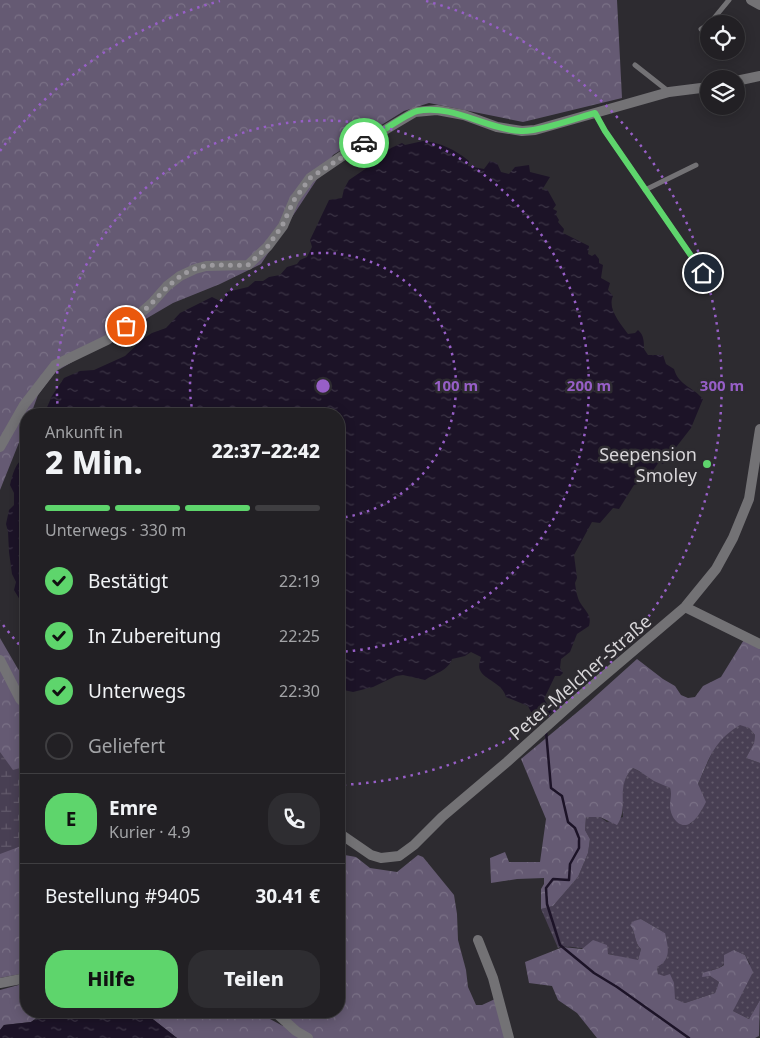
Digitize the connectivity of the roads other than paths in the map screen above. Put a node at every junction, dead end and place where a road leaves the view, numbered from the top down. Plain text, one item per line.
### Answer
1 (729, 0) edge
2 (751, 0) edge
3 (760, 5) edge
4 (717, 15) edge
5 (635, 66) dead end
6 (760, 76) edge
7 (745, 79) edge
8 (700, 88) edge
9 (669, 92) junction
10 (595, 113) junction
11 (696, 165) dead end
12 (646, 190) junction
13 (703, 273) dead end
14 (22, 408) edge
15 (20, 412) edge
16 (760, 429) edge
17 (0, 447) edge
18 (756, 483) edge
19 (685, 607) junction
20 (760, 644) edge
21 (0, 660) edge
22 (20, 699) edge
23 (345, 837) edge
24 (478, 940) dead end
25 (20, 979) edge
26 (0, 983) edge
27 (282, 1018) edge
28 (308, 1038) edge
29 (509, 1038) edge

1 - 4 lane
2 - 3 street
5 - 9 lane
6 - 7 street
8 - 9 street
9 - 10 street
10 - 12 lane
10 - 14 street
11 - 12 lane
12 - 13 lane
15 - 17 street
16 - 18 street, Peter-Melcher-Straße
18 - 19 street, Peter-Melcher-Straße
19 - 20 street
19 - 23 street, Peter-Melcher-Straße
21 - 22 street
24 - 29 street
25 - 26 street
27 - 28 street

